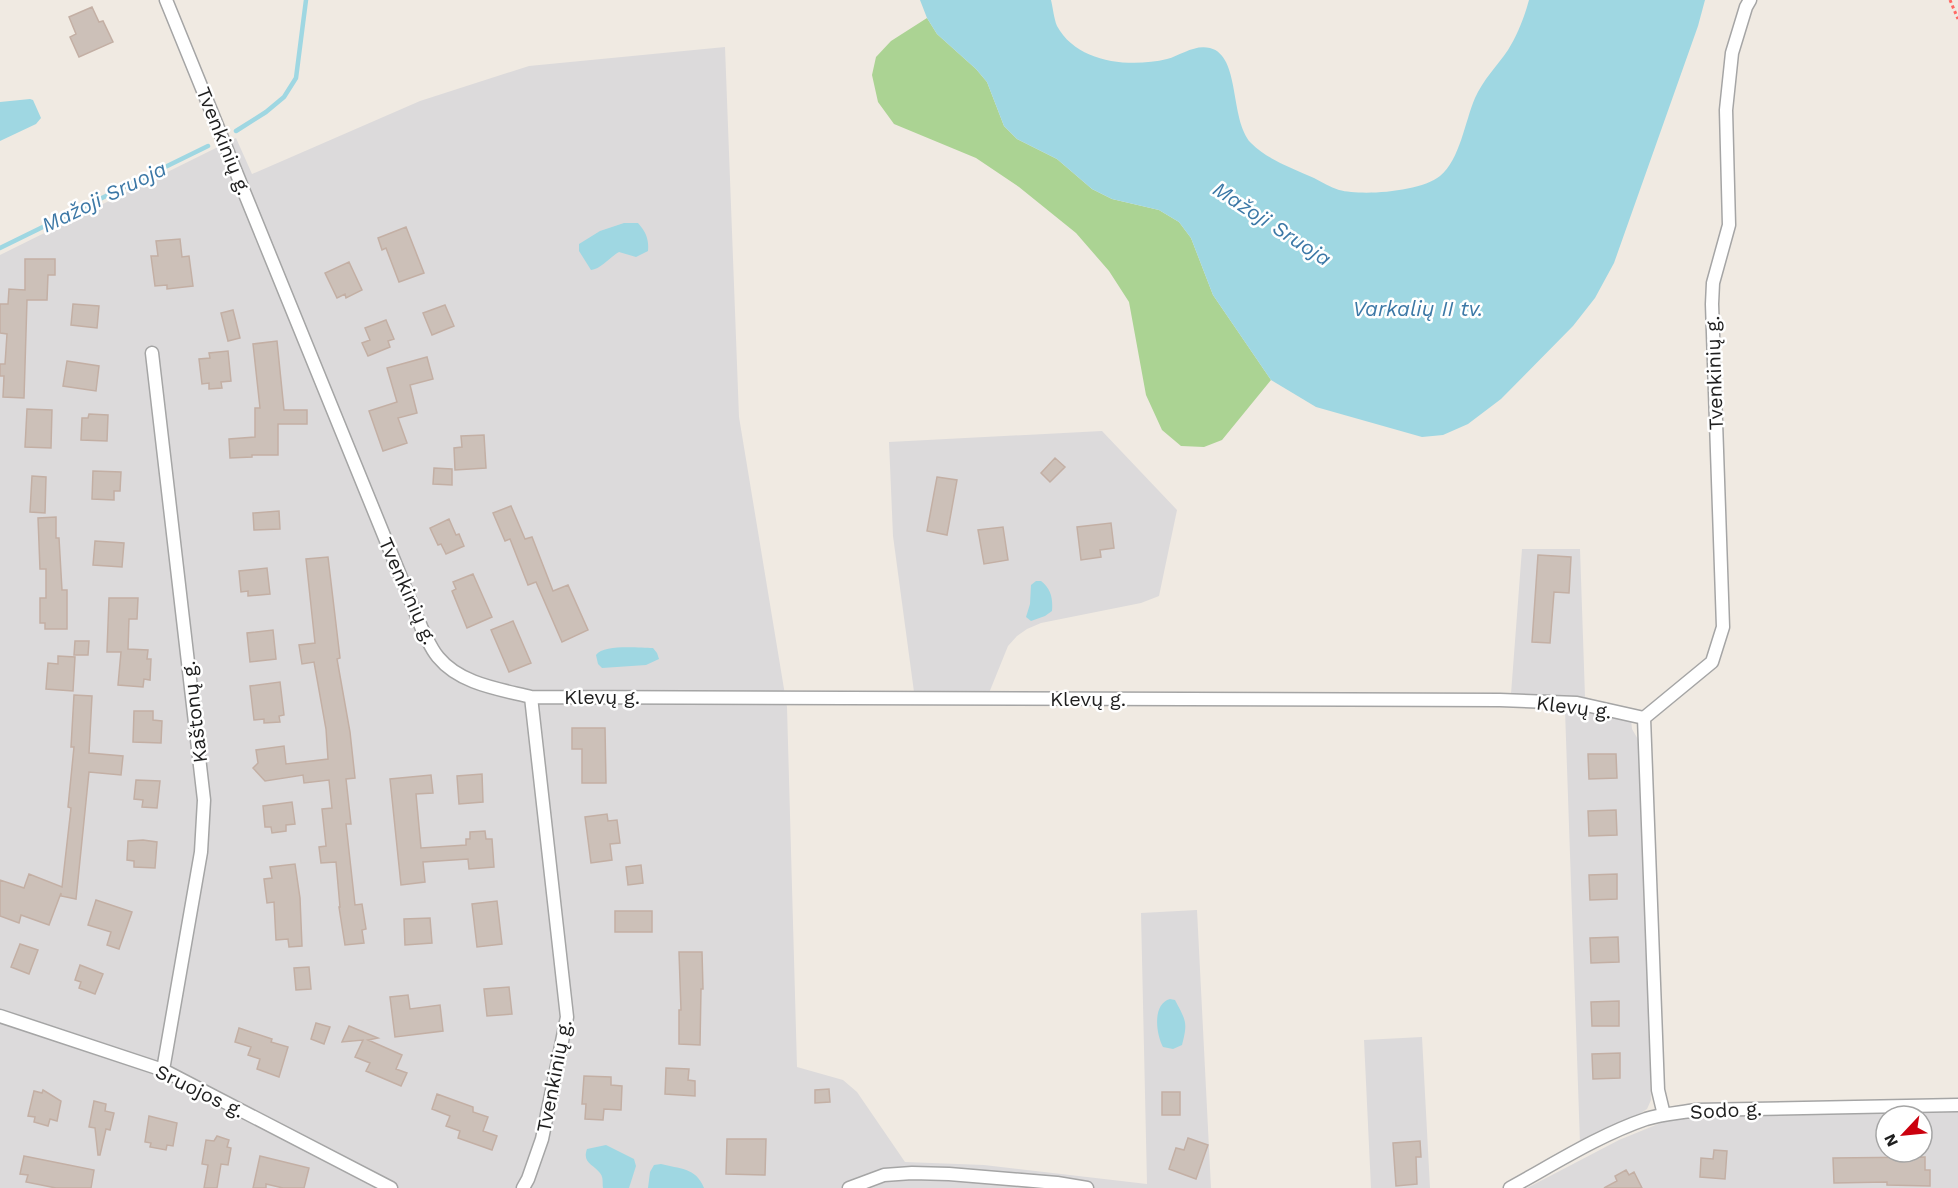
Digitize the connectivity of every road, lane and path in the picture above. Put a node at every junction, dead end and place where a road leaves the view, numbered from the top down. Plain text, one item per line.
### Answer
1 (166, 0) edge
2 (1750, 0) edge
3 (1950, 0) edge
4 (1958, 19) edge
5 (152, 353) dead end
6 (531, 697) junction
7 (1644, 718) junction
8 (0, 1016) edge
9 (163, 1070) junction
10 (1958, 1105) edge
11 (1664, 1114) junction
12 (391, 1188) edge
13 (523, 1188) edge
14 (849, 1188) edge
15 (1087, 1188) edge
16 (1510, 1188) edge

1 - 6 street, Tvenkinių g.
2 - 7 street, Tvenkinių g.
3 - 4 path
5 - 9 street, Kaštonų g.
6 - 7 street, Klevų g.
6 - 13 street, Tvenkinių g.
7 - 11 street
8 - 9 street, Sruojos g.
9 - 12 street, Sruojos g.
10 - 11 street, Sodo g.
11 - 16 street, Sodo g.
14 - 15 street

